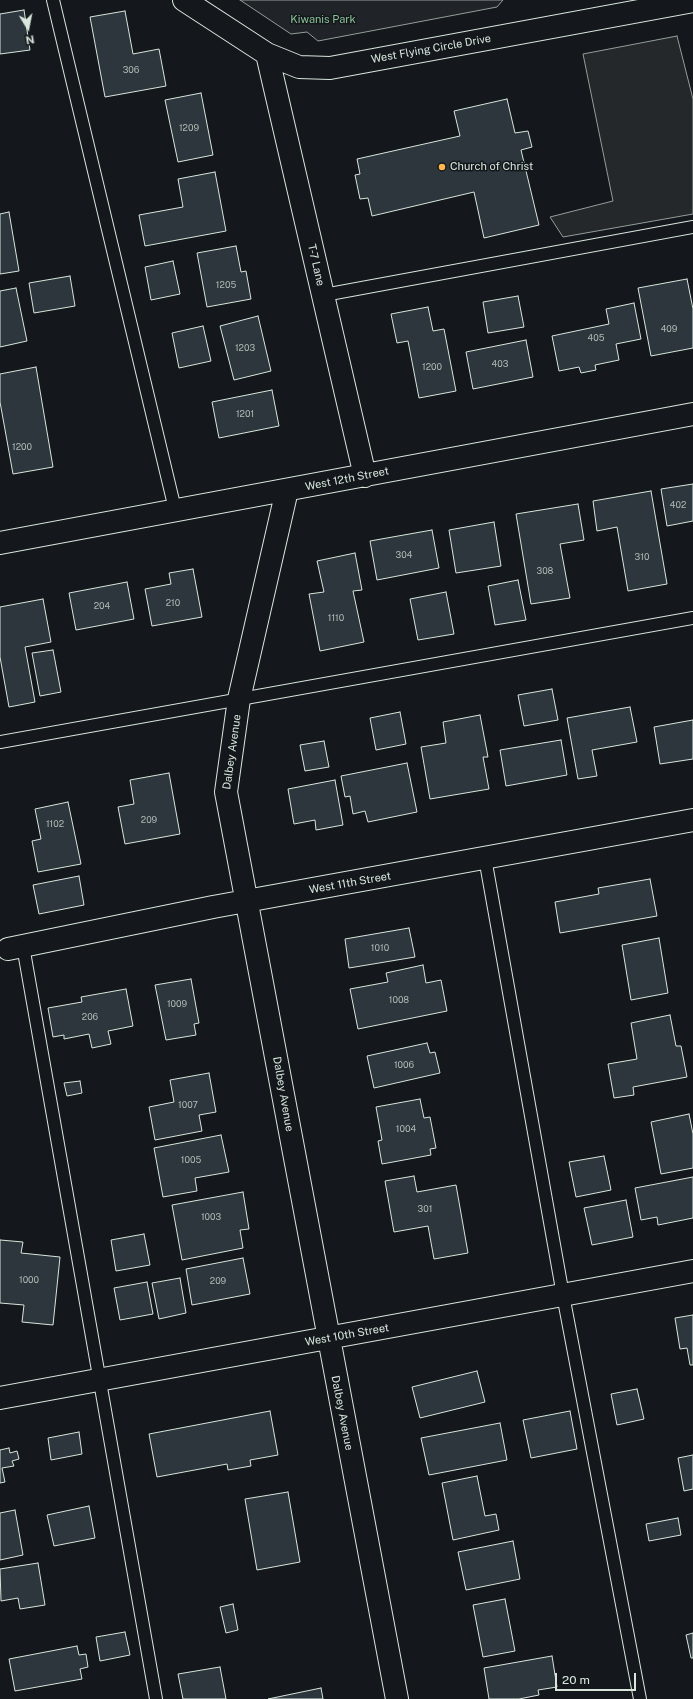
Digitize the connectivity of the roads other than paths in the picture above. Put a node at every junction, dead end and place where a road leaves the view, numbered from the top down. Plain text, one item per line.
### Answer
1 (53, 0) edge
2 (184, 0) edge
3 (693, 1) edge
4 (267, 54) junction
5 (693, 227) edge
6 (324, 295) junction
7 (693, 414) edge
8 (364, 476) junction
9 (287, 490) junction
10 (175, 509) junction
11 (0, 543) edge
12 (693, 618) edge
13 (240, 699) junction
14 (0, 742) edge
15 (693, 820) edge
16 (485, 858) junction
17 (247, 901) junction
18 (16, 947) joint
19 (693, 1271) edge
20 (562, 1295) junction
21 (328, 1339) junction
22 (100, 1379) junction
23 (0, 1398) edge
24 (156, 1699) edge
25 (397, 1699) edge
26 (640, 1699) edge

1 - 10 lane
2 - 4 street, West Flying Circle Drive
3 - 4 street, West Flying Circle Drive
4 - 6 street, T-7 Lane
5 - 6 lane
6 - 8 street, T-7 Lane
7 - 8 street, West 12th Street
8 - 9 street, West 12th Street
9 - 10 street, West 12th Street
9 - 13 street, Dalbey Avenue
10 - 11 street, West 12th Street
12 - 13 lane
13 - 14 lane
13 - 17 street, Dalbey Avenue
15 - 16 street, West 11th Street
16 - 17 street, West 11th Street
16 - 20 lane
17 - 18 street, West 11th Street
17 - 21 street, Dalbey Avenue
18 - 22 lane
19 - 20 street, West 10th Street
20 - 21 street, West 10th Street
20 - 26 lane
21 - 22 street, West 10th Street
21 - 25 street, Dalbey Avenue
22 - 23 street, West 10th Street
22 - 24 lane

